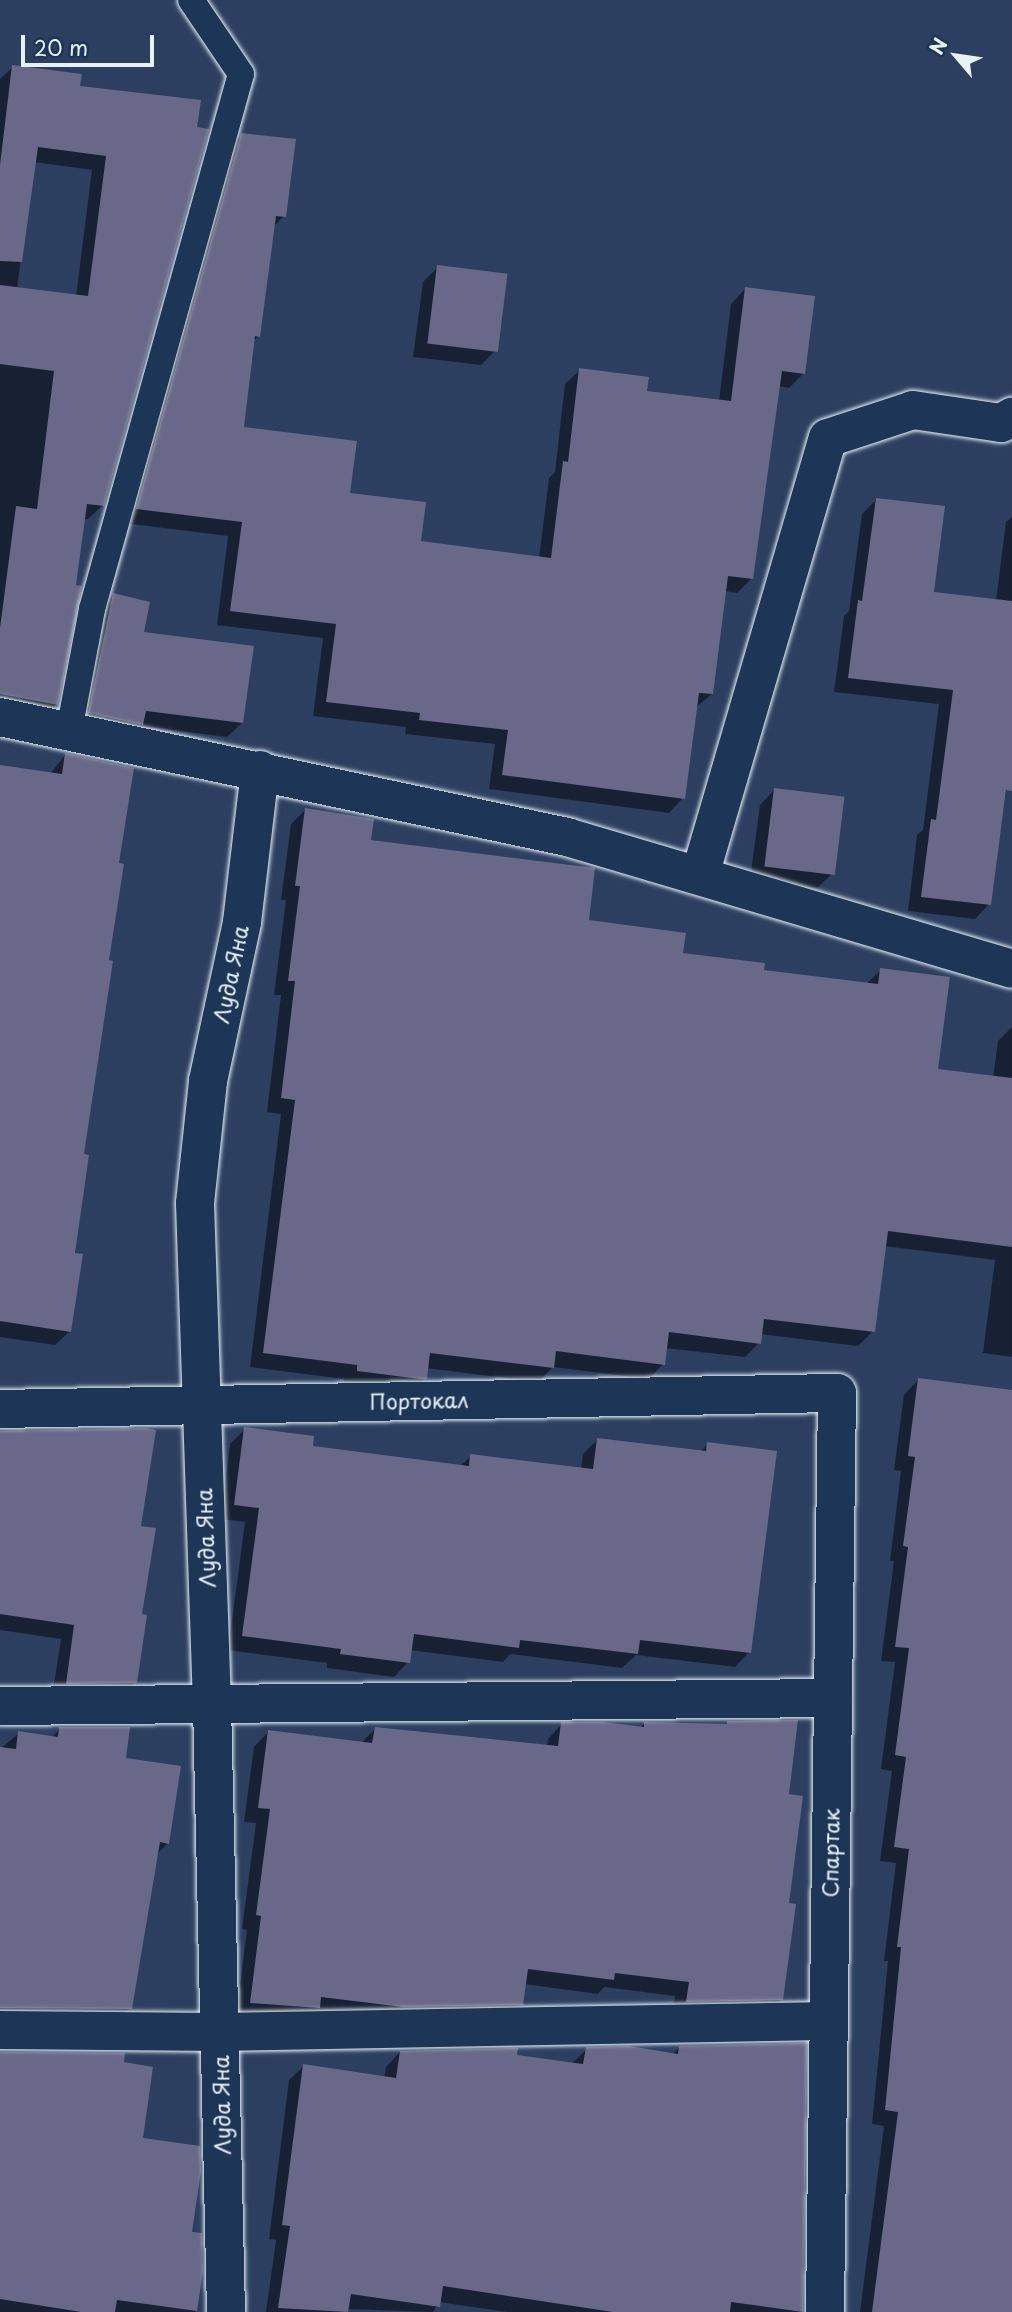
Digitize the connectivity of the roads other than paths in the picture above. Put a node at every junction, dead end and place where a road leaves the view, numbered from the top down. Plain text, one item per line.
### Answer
1 (191, 0) edge
2 (1012, 417) edge
3 (0, 717) edge
4 (69, 731) junction
5 (260, 770) junction
6 (700, 875) junction
7 (1012, 968) edge
8 (837, 1394) joint
9 (200, 1403) junction
10 (0, 1409) edge
11 (833, 1698) junction
12 (212, 1705) junction
13 (0, 1706) edge
14 (827, 2021) junction
15 (0, 2030) edge
16 (219, 2032) junction
17 (226, 2312) edge
18 (825, 2312) edge

1 - 4 lane
2 - 6 street
3 - 4 street
4 - 5 street
5 - 6 street
5 - 9 street, Луда Яна
6 - 7 street
8 - 9 street, Портокал
8 - 11 street, Спартак
9 - 10 street, Портокал
9 - 12 street, Луда Яна
11 - 12 street
11 - 14 street, Спартак
12 - 13 street
12 - 16 street, Луда Яна
14 - 16 street
14 - 18 street, Спартак
15 - 16 street
16 - 17 street, Луда Яна

